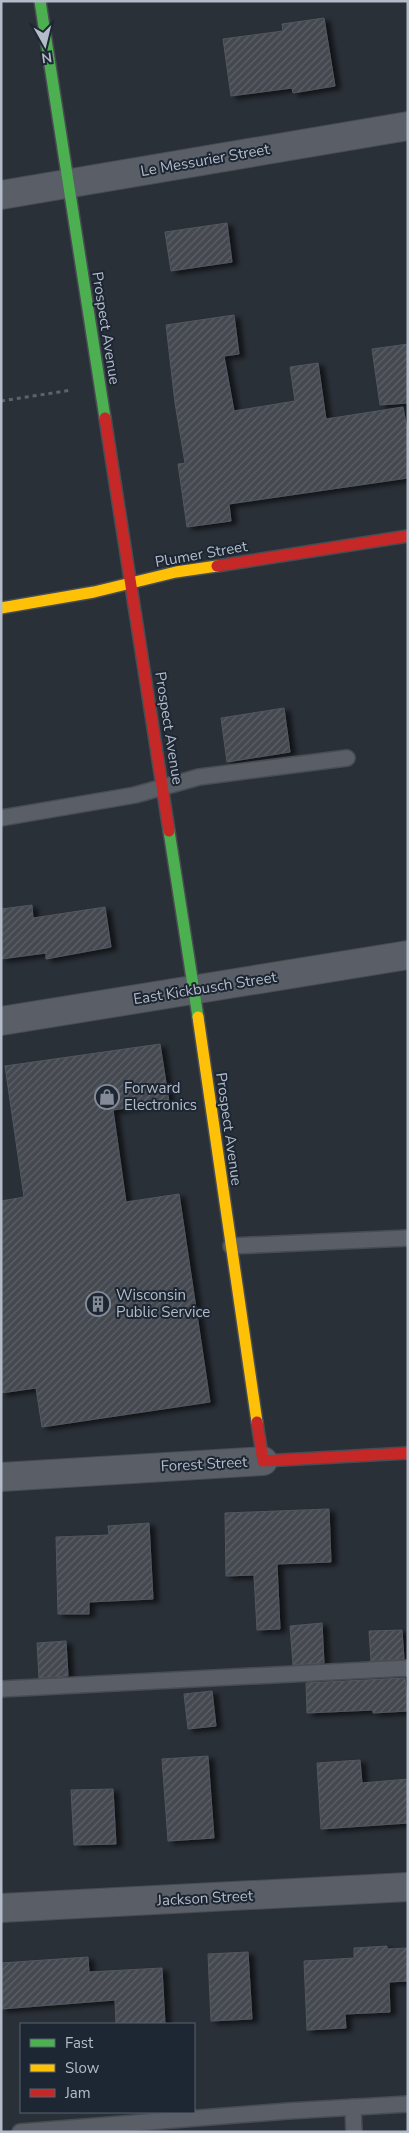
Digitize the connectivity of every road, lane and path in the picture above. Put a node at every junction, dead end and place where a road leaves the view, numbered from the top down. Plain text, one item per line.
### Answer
1 (40, 1) edge
2 (408, 126) edge
3 (68, 184) junction
4 (1, 194) edge
5 (100, 386) junction
6 (1, 401) edge
7 (408, 536) edge
8 (131, 582) junction
9 (1, 608) edge
10 (347, 758) dead end
11 (162, 787) junction
12 (1, 818) edge
13 (408, 955) edge
14 (194, 990) junction
15 (1, 1021) edge
16 (408, 1238) edge
17 (232, 1246) junction
18 (408, 1453) edge
19 (263, 1461) junction
20 (1, 1476) edge
21 (408, 1668) edge
22 (1, 1689) edge
23 (408, 1887) edge
24 (1, 1908) edge
25 (408, 2104) edge
26 (353, 2107) junction
27 (20, 2132) edge
28 (354, 2132) edge

1 - 3 street, Prospect Avenue
2 - 3 street, Le Messurier Street
3 - 4 street, Le Messurier Street
3 - 5 street, Prospect Avenue
5 - 6 path
5 - 8 street, Prospect Avenue
7 - 8 street, Plumer Street
8 - 9 street, Plumer Street
8 - 11 street, Prospect Avenue
10 - 11 lane
11 - 12 lane
11 - 14 street, Prospect Avenue
13 - 14 street, East Kickbusch Street
14 - 15 street, East Kickbusch Street
14 - 17 street, Prospect Avenue
16 - 17 lane
17 - 19 street, Prospect Avenue
18 - 19 street, Forest Street
19 - 20 street, Forest Street
21 - 22 lane
23 - 24 street, Jackson Street
25 - 26 lane
26 - 27 lane
26 - 28 lane

